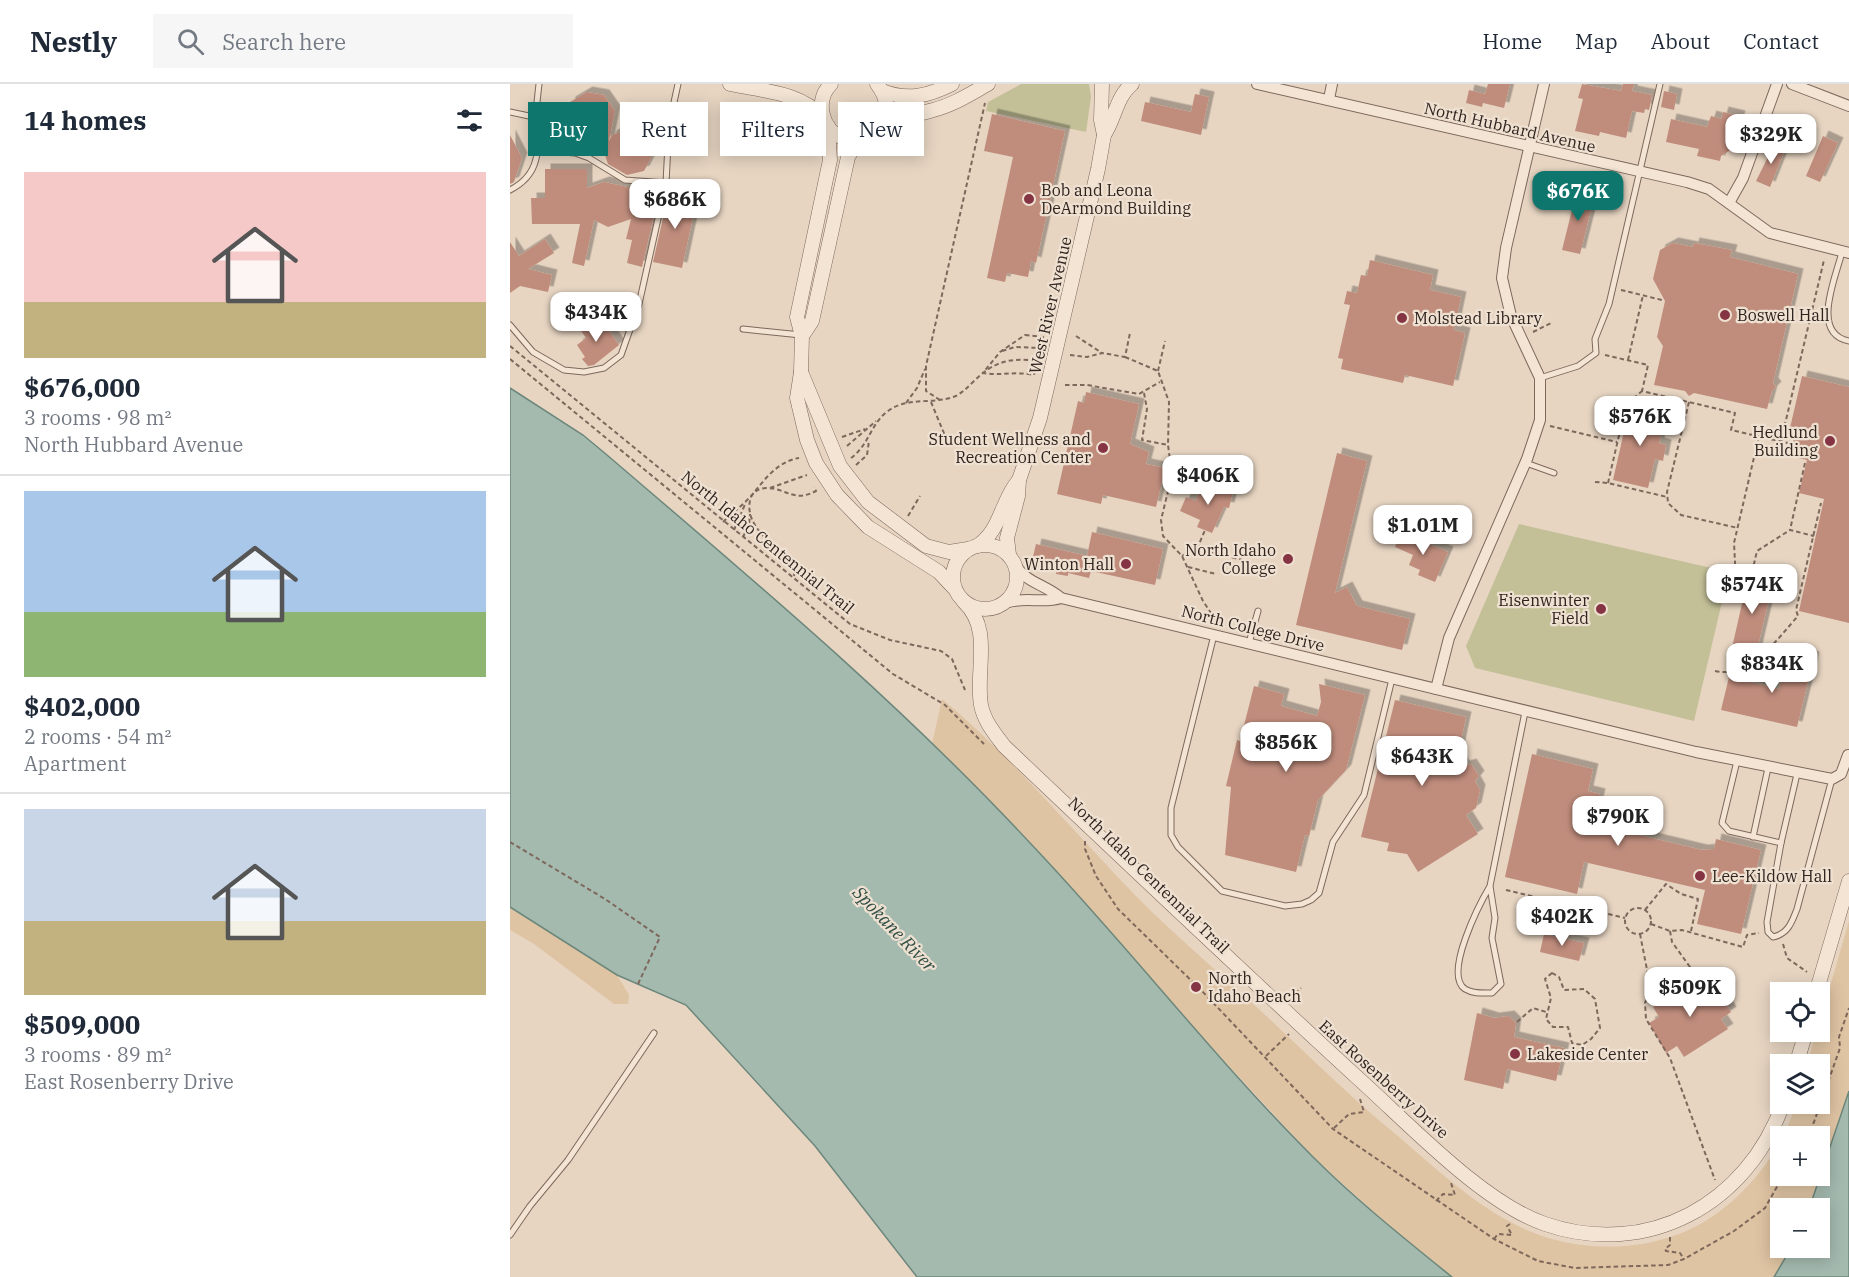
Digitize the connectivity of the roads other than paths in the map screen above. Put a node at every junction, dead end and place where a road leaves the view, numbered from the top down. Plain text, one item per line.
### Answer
1 (539, 84) edge
2 (678, 84) edge
3 (730, 84) edge
4 (831, 84) edge
5 (952, 84) edge
6 (988, 84) edge
7 (1102, 84) edge
8 (1114, 84) edge
9 (1131, 84) edge
10 (1257, 84) edge
11 (1332, 84) edge
12 (1544, 84) edge
13 (1660, 84) edge
14 (1777, 84) edge
15 (1792, 84) edge
16 (880, 87) edge
17 (1329, 99) junction
18 (538, 102) edge
19 (805, 102) edge
20 (824, 102) edge
21 (884, 102) edge
22 (1849, 106) edge
23 (924, 112) edge
24 (511, 115) edge
25 (528, 116) edge
26 (826, 122) joint
27 (838, 132) edge
28 (1104, 135) junction
29 (1530, 146) junction
30 (537, 156) edge
31 (583, 156) edge
32 (849, 156) edge
33 (1639, 173) junction
34 (666, 183) junction
35 (510, 190) edge
36 (1729, 203) junction
37 (1846, 252) edge
38 (510, 325) edge
39 (743, 329) dead end
40 (802, 336) junction
41 (1849, 341) edge
42 (801, 372) junction
43 (1540, 378) junction
44 (1526, 463) junction
45 (1554, 473) dead end
46 (1019, 480) junction
47 (973, 547) junction
48 (1011, 559) junction
49 (954, 588) junction
50 (1061, 598) junction
51 (964, 602) junction
52 (1005, 603) junction
53 (1258, 611) dead end
54 (1214, 635) junction
55 (1249, 643) junction
56 (1392, 679) junction
57 (1436, 689) junction
58 (1526, 712) junction
59 (1849, 754) edge
60 (1737, 761) junction
61 (1768, 768) junction
62 (1797, 774) junction
63 (1832, 779) junction
64 (1753, 837) junction
65 (1781, 843) junction
66 (1849, 881) edge
67 (1490, 886) junction
68 (1819, 982) edge
69 (654, 1033) dead end
70 (1780, 1114) edge
71 (510, 1235) edge

1 - 18 lane
2 - 34 lane
3 - 19 street
4 - 20 street
5 - 16 street
6 - 23 street
7 - 28 street, West River Avenue
8 - 9 street
9 - 28 street, West River Avenue
10 - 17 street, North Hubbard Avenue
11 - 17 street
12 - 29 street
13 - 33 lane
14 - 36 street
15 - 22 street
16 - 21 street
17 - 29 street, North Hubbard Avenue
24 - 25 lane
26 - 27 street
26 - 40 street
28 - 46 street, West River Avenue
29 - 33 street, North Hubbard Avenue
29 - 43 street
30 - 35 lane
31 - 34 lane
32 - 40 street
33 - 36 street, North Hubbard Avenue
33 - 43 lane
34 - 38 lane
36 - 37 street, North Hubbard Avenue
37 - 41 lane
39 - 40 lane
40 - 42 street
42 - 47 street
42 - 49 street
43 - 44 street
44 - 45 lane
44 - 57 street
46 - 47 street, West River Avenue
46 - 48 street, West River Avenue
47 - 48 street
47 - 49 street
48 - 50 street, North College Drive
48 - 52 street
49 - 51 street
50 - 52 street, North College Drive
50 - 54 street, North College Drive
51 - 52 street
51 - 70 street, East Rosenberry Drive
53 - 55 lane
54 - 55 street, North College Drive
54 - 56 lane
55 - 56 street, North College Drive
56 - 57 street, North College Drive
57 - 58 street, North College Drive
58 - 60 street, North College Drive
58 - 67 lane
59 - 63 street
60 - 61 street, North College Drive
60 - 64 lane
61 - 62 street, North College Drive
61 - 64 lane
62 - 63 street, North College Drive
62 - 65 lane
63 - 65 lane
64 - 65 lane
66 - 68 street
67 - 67 lane
69 - 71 lane

